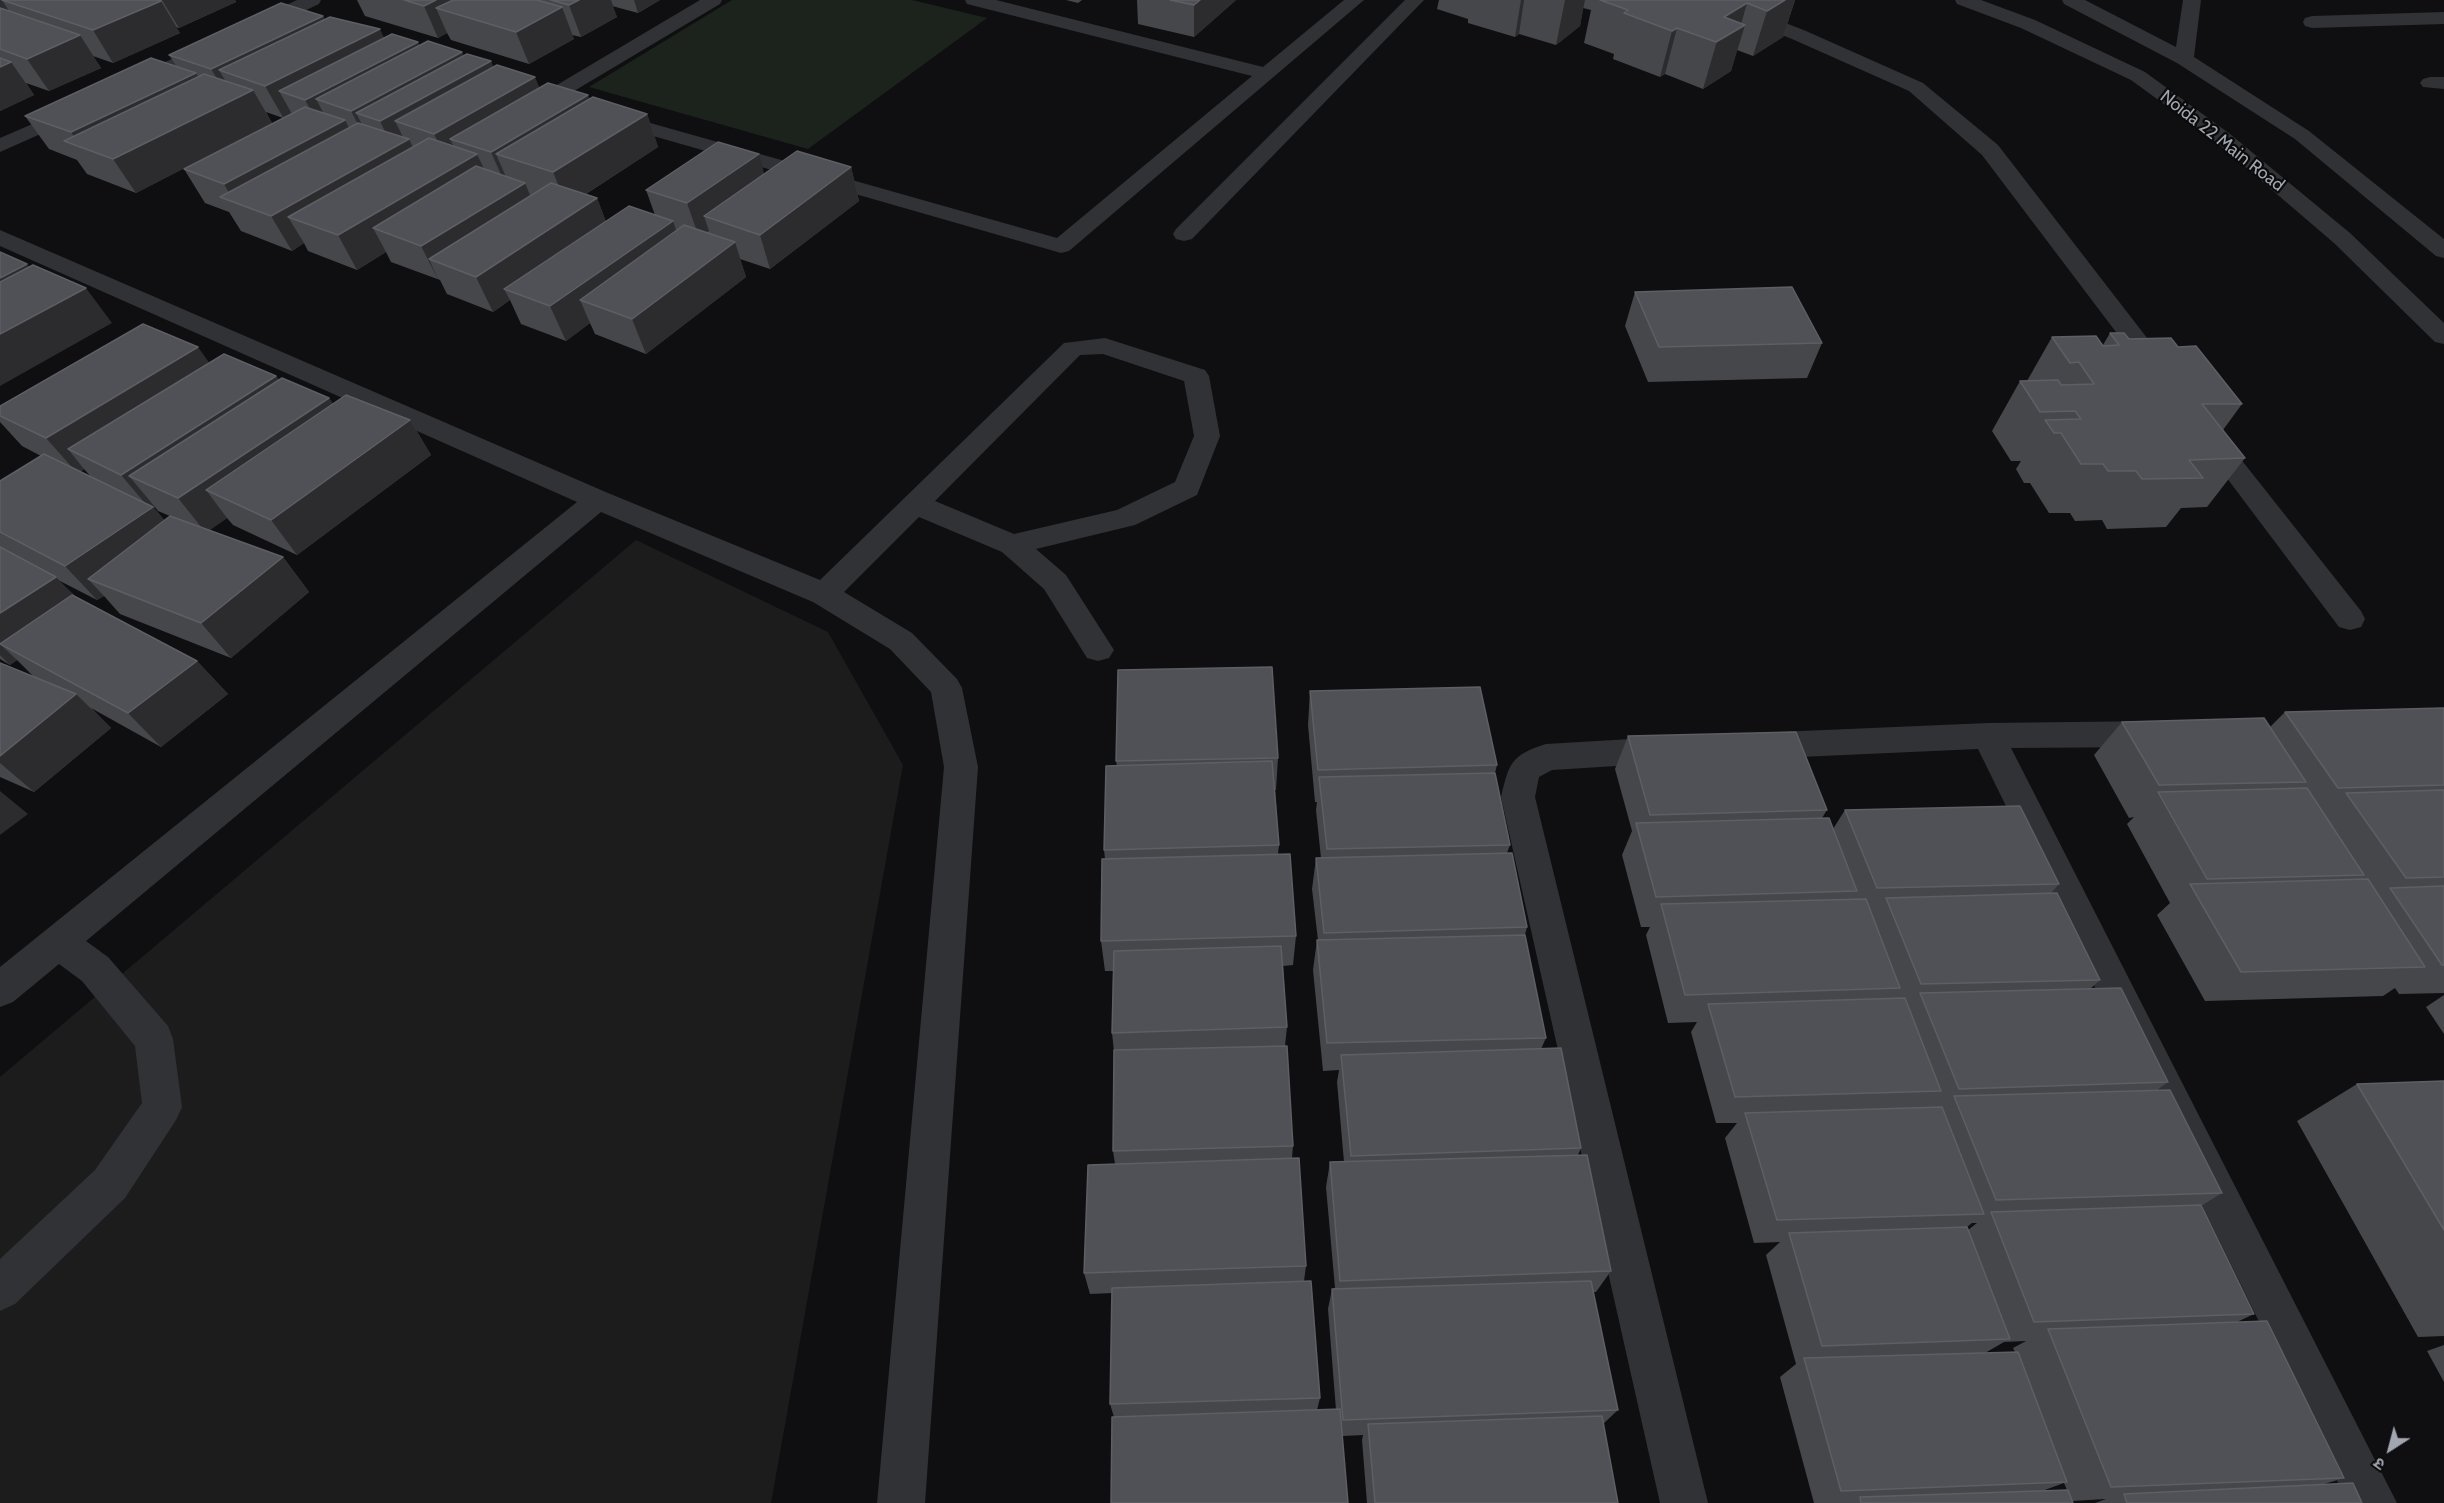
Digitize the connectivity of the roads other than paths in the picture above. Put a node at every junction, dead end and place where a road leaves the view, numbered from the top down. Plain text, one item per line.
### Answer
1 (312, 0) edge
2 (713, 0) edge
3 (974, 0) edge
4 (1355, 0) edge
5 (1415, 0) edge
6 (1710, 0) edge
7 (1964, 0) edge
8 (2071, 0) edge
9 (2192, 0) edge
10 (2444, 18) edge
11 (265, 22) junction
12 (2312, 22) dead end
13 (299, 32) edge
14 (2184, 59) junction
15 (1268, 74) junction
16 (117, 92) edge
17 (525, 93) edge
18 (547, 99) junction
19 (96, 102) edge
20 (570, 106) edge
21 (593, 112) edge
22 (0, 146) edge
23 (1184, 234) dead end
24 (0, 237) edge
25 (2439, 241) edge
26 (2444, 337) edge
27 (598, 500) junction
28 (915, 504) junction
29 (1012, 545) junction
30 (824, 594) junction
31 (2350, 619) dead end
32 (1098, 650) dead end
33 (2189, 733) edge
34 (1988, 736) junction
35 (59, 942) junction
36 (0, 990) edge
37 (0, 1289) edge
38 (901, 1503) edge
39 (1684, 1503) edge
40 (2373, 1503) edge

1 - 11 street
2 - 18 street
3 - 15 street
4 - 15 street
5 - 23 street
6 - 31 street
7 - 26 street, Noida 22 Main Road
8 - 14 street, Noida 22 Main Road
9 - 14 street
10 - 12 street
11 - 13 street
11 - 16 street
14 - 25 street, Noida 22 Main Road
15 - 21 street
17 - 18 street
18 - 20 street
19 - 22 street
24 - 27 street
27 - 30 street
27 - 35 street
28 - 29 street
28 - 29 street
28 - 30 street
29 - 32 street
30 - 38 street
33 - 34 street
34 - 39 street
34 - 40 street
35 - 36 street
35 - 37 street

